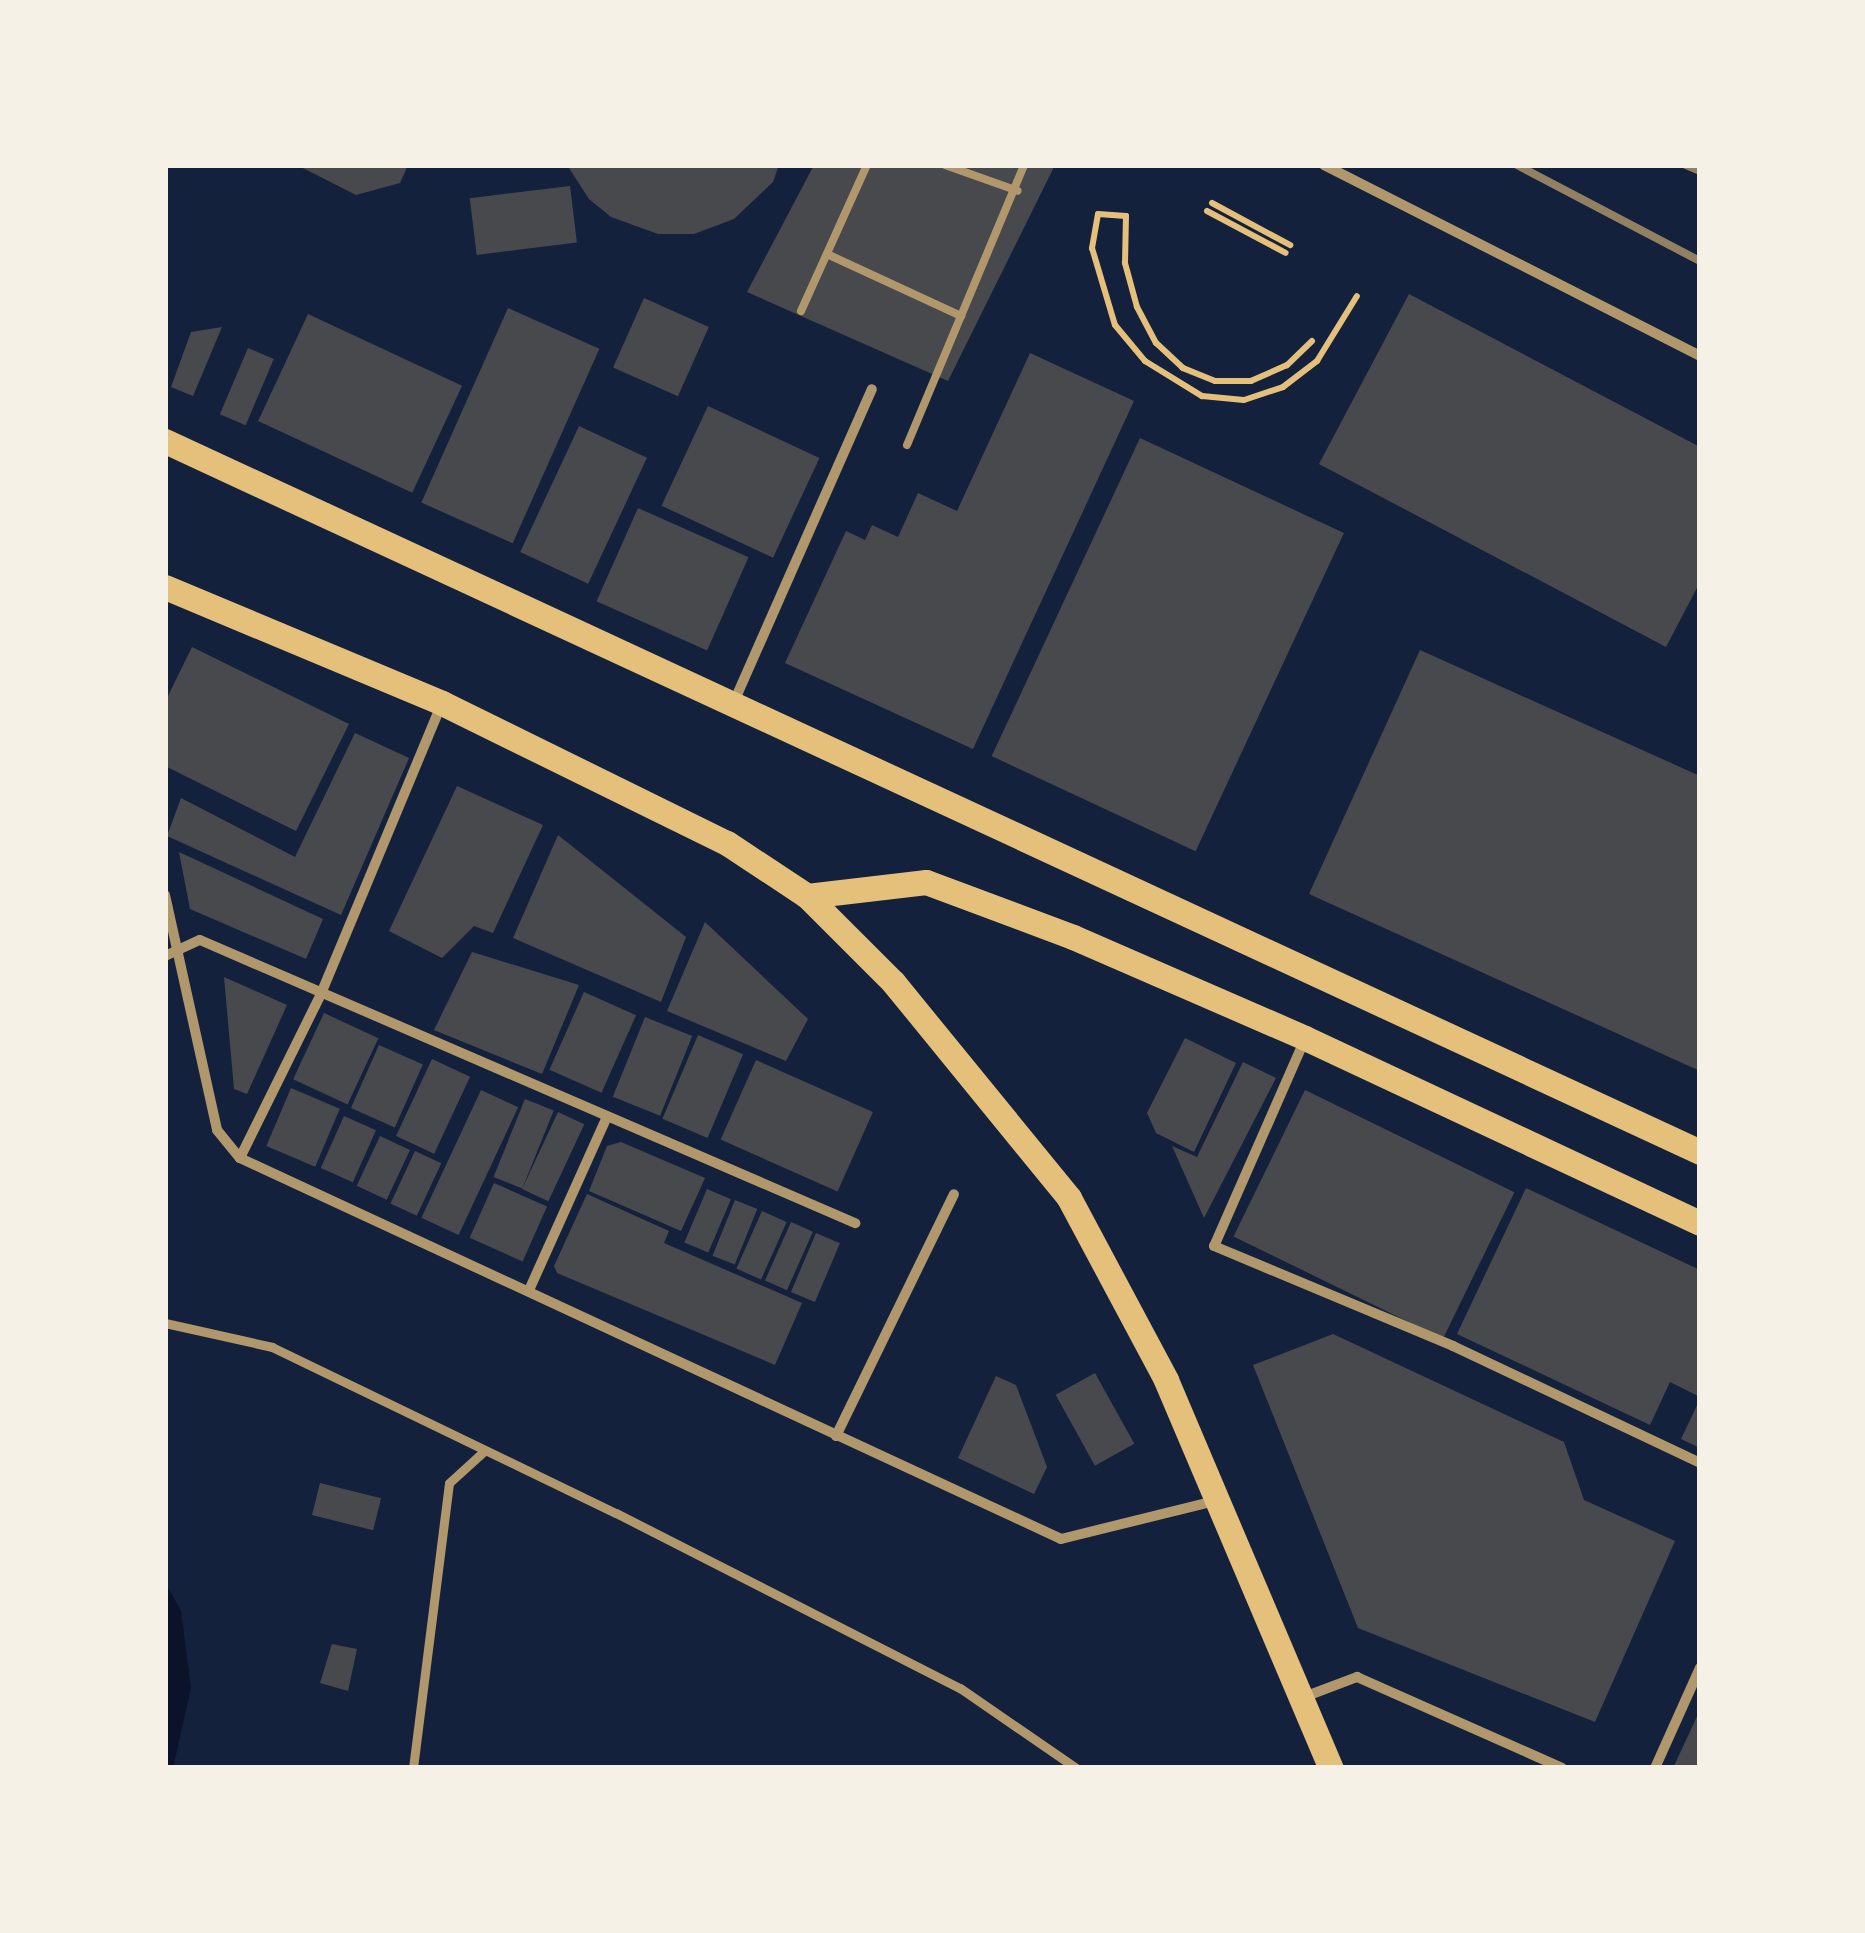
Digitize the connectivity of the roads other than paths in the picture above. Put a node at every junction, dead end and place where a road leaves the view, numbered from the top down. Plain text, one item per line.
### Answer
1 (867, 165) edge
2 (944, 165) edge
3 (1024, 165) edge
4 (1324, 165) edge
5 (1018, 190) junction
6 (827, 254) junction
7 (801, 311) dead end
8 (961, 316) junction
9 (1700, 356) edge
10 (872, 389) dead end
11 (165, 441) edge
12 (906, 445) dead end
13 (165, 587) edge
14 (442, 702) junction
15 (732, 708) junction
16 (165, 895) edge
17 (807, 896) junction
18 (171, 955) edge
19 (321, 994) junction
20 (1305, 1038) junction
21 (607, 1117) junction
22 (1700, 1152) edge
23 (240, 1158) junction
24 (954, 1194) dead end
25 (1700, 1222) edge
26 (855, 1223) dead end
27 (530, 1288) junction
28 (165, 1323) edge
29 (836, 1436) junction
30 (484, 1452) junction
31 (1700, 1463) edge
32 (1220, 1499) junction
33 (1700, 1668) edge
34 (1304, 1697) junction
35 (413, 1768) edge
36 (1076, 1768) edge
37 (1331, 1768) edge
38 (1562, 1768) edge
39 (1655, 1768) edge

1 - 6 lane
2 - 5 lane
3 - 5 lane
4 - 9 street
5 - 8 lane
6 - 7 lane
6 - 8 lane
8 - 12 lane
10 - 15 street
11 - 15 main road
13 - 14 main road
14 - 17 main road
14 - 19 street
15 - 22 main road
16 - 18 street
17 - 20 main road
17 - 32 main road
18 - 19 street
18 - 23 street
19 - 21 street
19 - 23 street
20 - 25 main road
20 - 31 street
21 - 26 street
21 - 27 street
23 - 27 street
24 - 29 street
27 - 29 street
28 - 30 street
29 - 32 street
30 - 35 street
30 - 36 street
32 - 34 main road
33 - 39 street
34 - 37 main road
34 - 38 street

